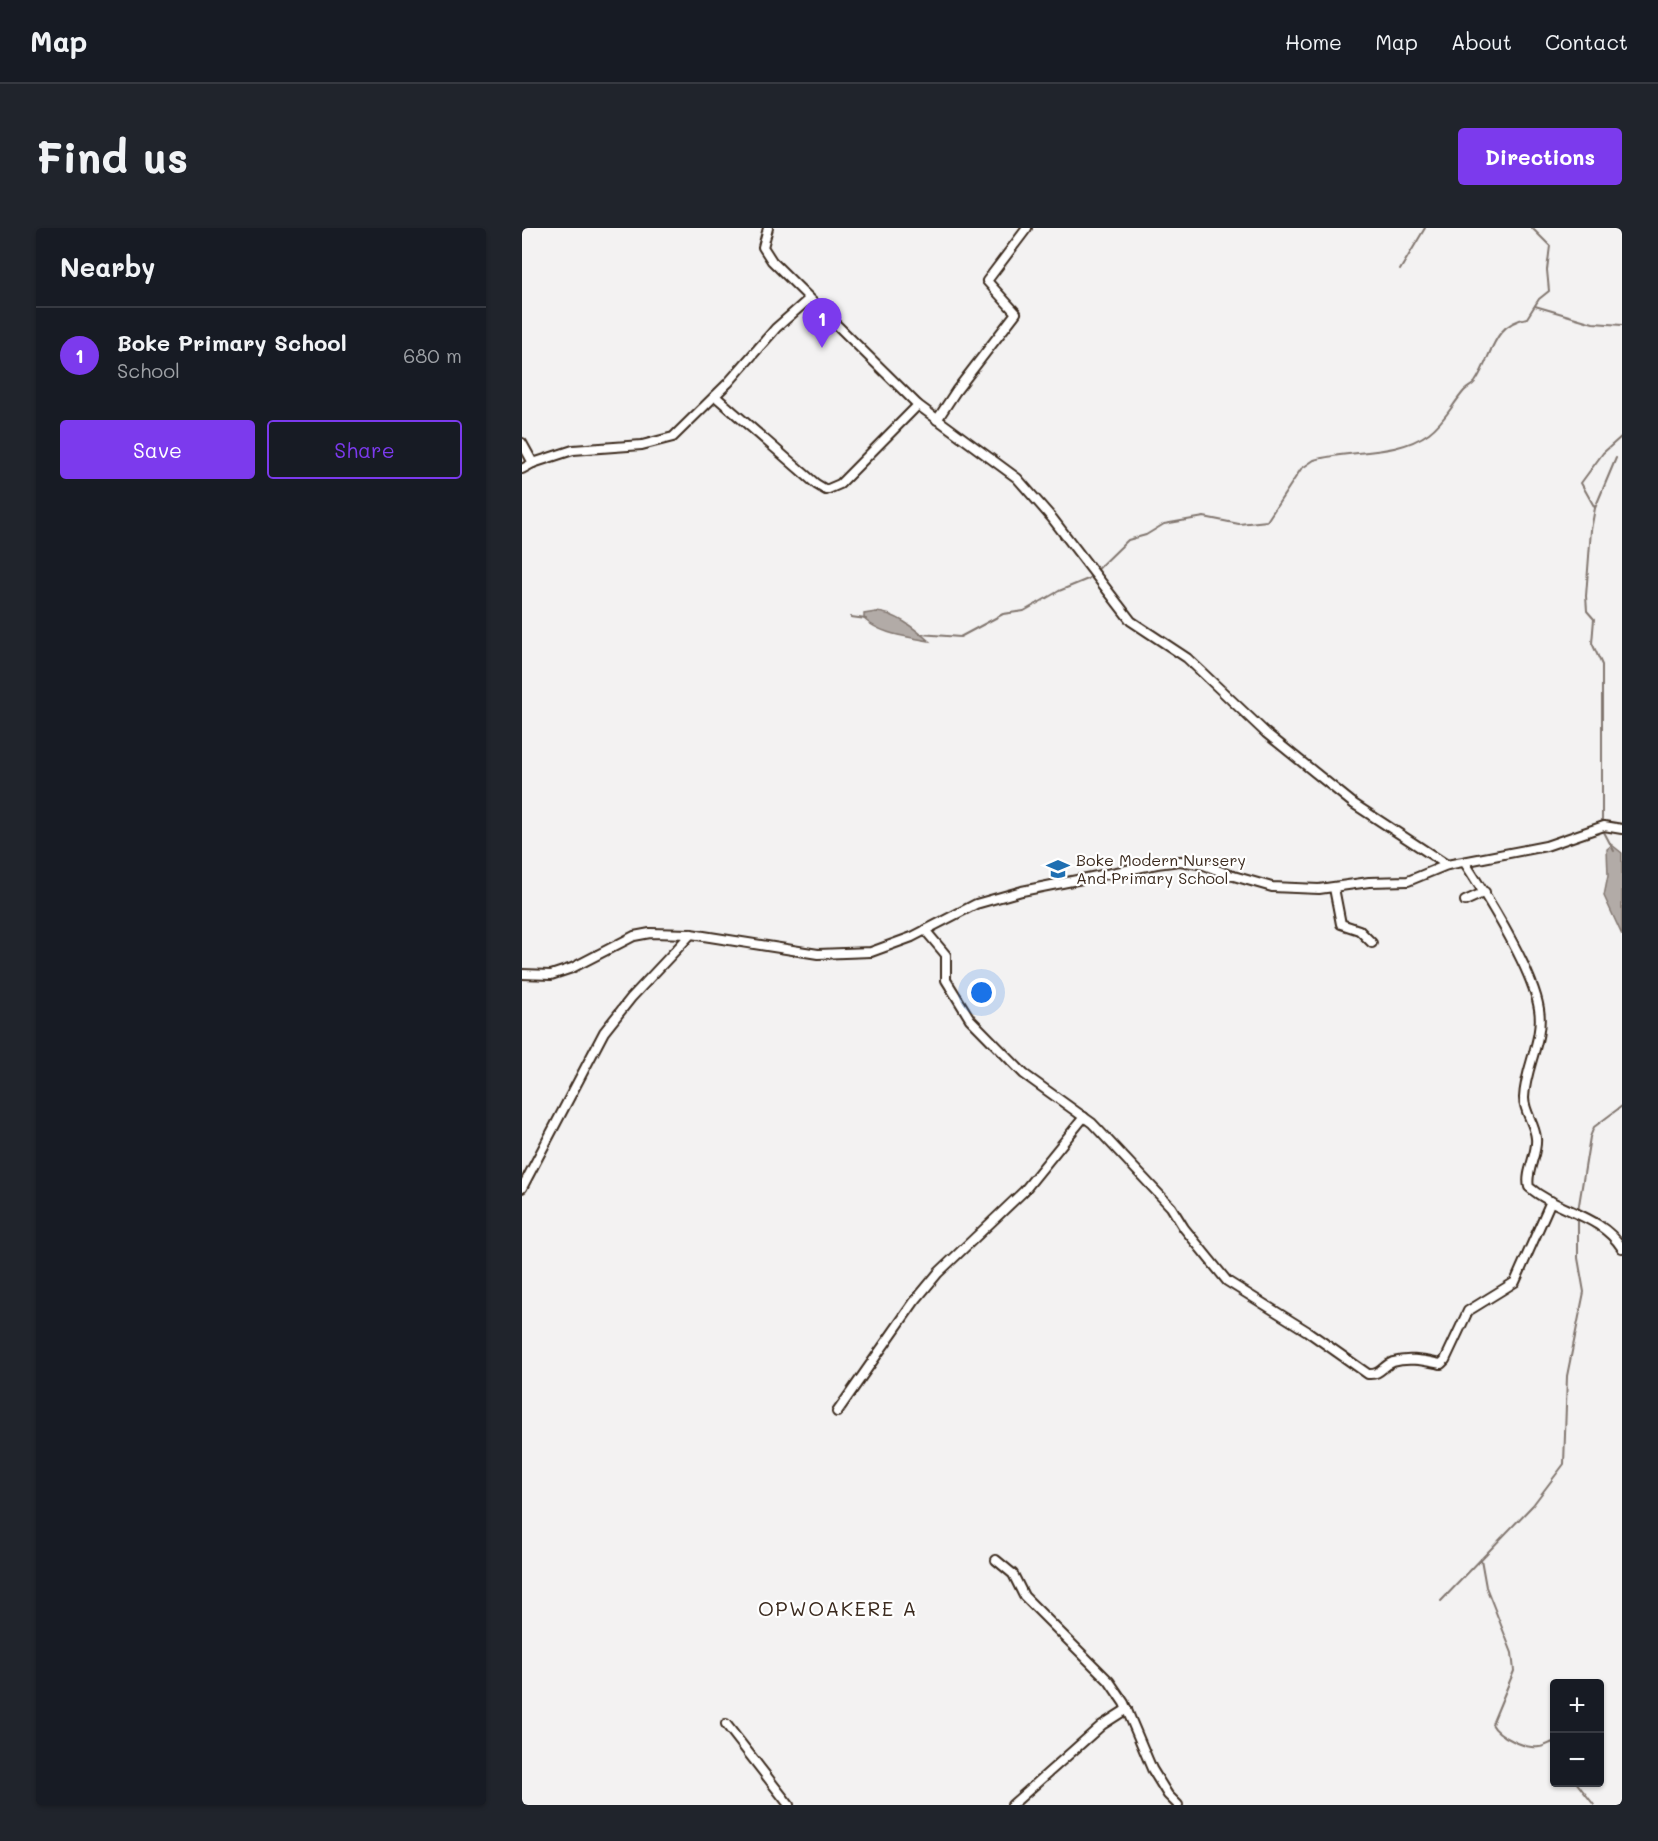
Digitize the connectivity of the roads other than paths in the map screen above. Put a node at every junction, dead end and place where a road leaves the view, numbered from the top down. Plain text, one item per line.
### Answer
1 (768, 228) edge
2 (1027, 228) edge
3 (809, 299) junction
4 (715, 396) junction
5 (918, 405) junction
6 (937, 420) junction
7 (522, 443) edge
8 (532, 463) junction
9 (522, 469) edge
10 (1622, 829) edge
11 (1465, 863) junction
12 (1447, 865) junction
13 (1334, 888) junction
14 (1485, 892) junction
15 (1465, 901) dead end
16 (925, 930) junction
17 (691, 934) junction
18 (1372, 942) dead end
19 (522, 974) edge
20 (1084, 1117) junction
21 (522, 1188) edge
22 (1551, 1201) junction
23 (1622, 1248) edge
24 (837, 1412) dead end
25 (996, 1560) dead end
26 (1126, 1709) junction
27 (726, 1724) dead end
28 (789, 1805) edge
29 (1012, 1805) edge
30 (1178, 1805) edge

1 - 3 street
2 - 6 street
3 - 4 street
3 - 5 street
4 - 5 street
4 - 8 street
5 - 6 street
6 - 12 street
7 - 8 street
8 - 9 street
10 - 11 street
11 - 12 street
11 - 14 street
12 - 13 street
13 - 16 street
13 - 18 street
14 - 15 street
14 - 22 street
16 - 17 street
16 - 20 street
17 - 19 street
17 - 21 street
20 - 22 street
20 - 24 street
22 - 23 street
25 - 26 street
26 - 29 street
26 - 30 street
27 - 28 street

